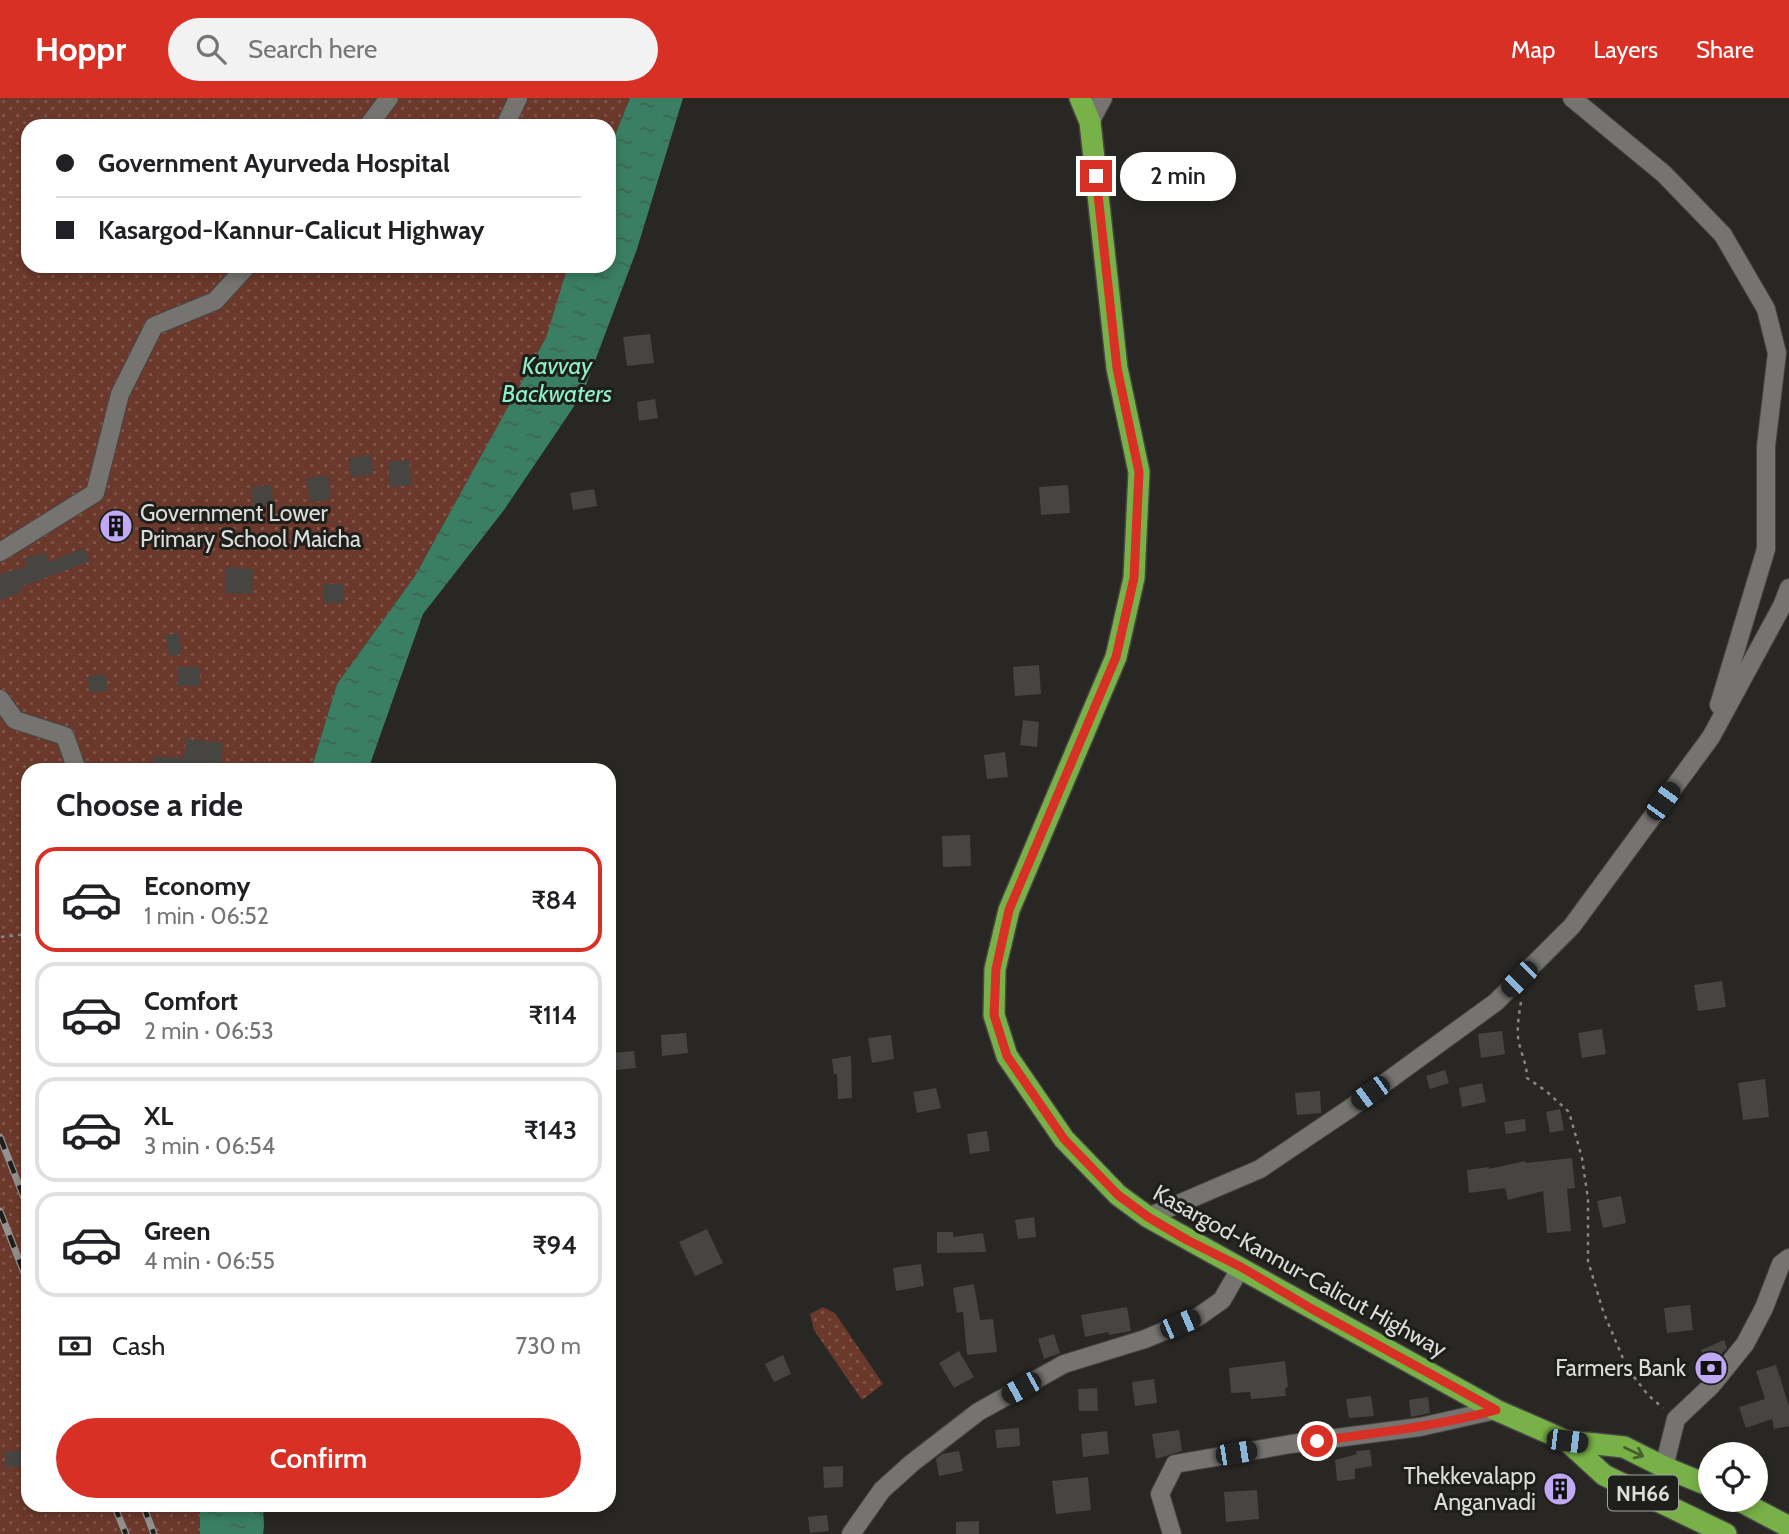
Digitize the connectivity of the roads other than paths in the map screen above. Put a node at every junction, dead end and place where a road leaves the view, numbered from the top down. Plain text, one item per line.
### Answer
1 (389, 98) edge
2 (517, 98) edge
3 (1080, 98) edge
4 (1103, 98) edge
5 (1573, 98) edge
6 (373, 119) edge
7 (508, 119) edge
8 (1090, 122) junction
9 (241, 273) edge
10 (0, 552) edge
11 (1789, 588) edge
12 (1781, 625) edge
13 (0, 699) edge
14 (1709, 739) junction
15 (75, 763) edge
16 (1148, 1217) junction
17 (1789, 1258) edge
18 (1241, 1267) junction
19 (1496, 1410) junction
20 (1567, 1441) junction
21 (1664, 1467) junction
22 (1698, 1481) edge
23 (1761, 1512) edge
24 (1789, 1527) edge
25 (851, 1534) edge
26 (1172, 1534) edge
27 (1726, 1534) edge

1 - 6 street
2 - 7 street
3 - 8 highway, Kasargod-Kannur-Calicut Highway / NH66
4 - 8 street
5 - 14 street
8 - 16 highway, Kasargod-Kannur-Calicut Highway / NH66
9 - 10 street
11 - 12 street
12 - 14 street
13 - 15 street
14 - 16 street
16 - 18 highway, Kasargod-Kannur-Calicut Highway / NH66
17 - 21 street
18 - 19 highway, Kasargod-Kannur-Calicut Highway / NH66
18 - 25 street
19 - 20 highway, Kasargod-Kannur-Calicut Highway / NH66
19 - 26 street
20 -> 21 highway, Kasargod-Kannur-Calicut Highway / NH66
20 - 27 highway, Kasargod-Kannur-Calicut Highway / NH66
21 - 22 highway, Kasargod-Kannur-Calicut Highway / NH66
23 - 24 highway

